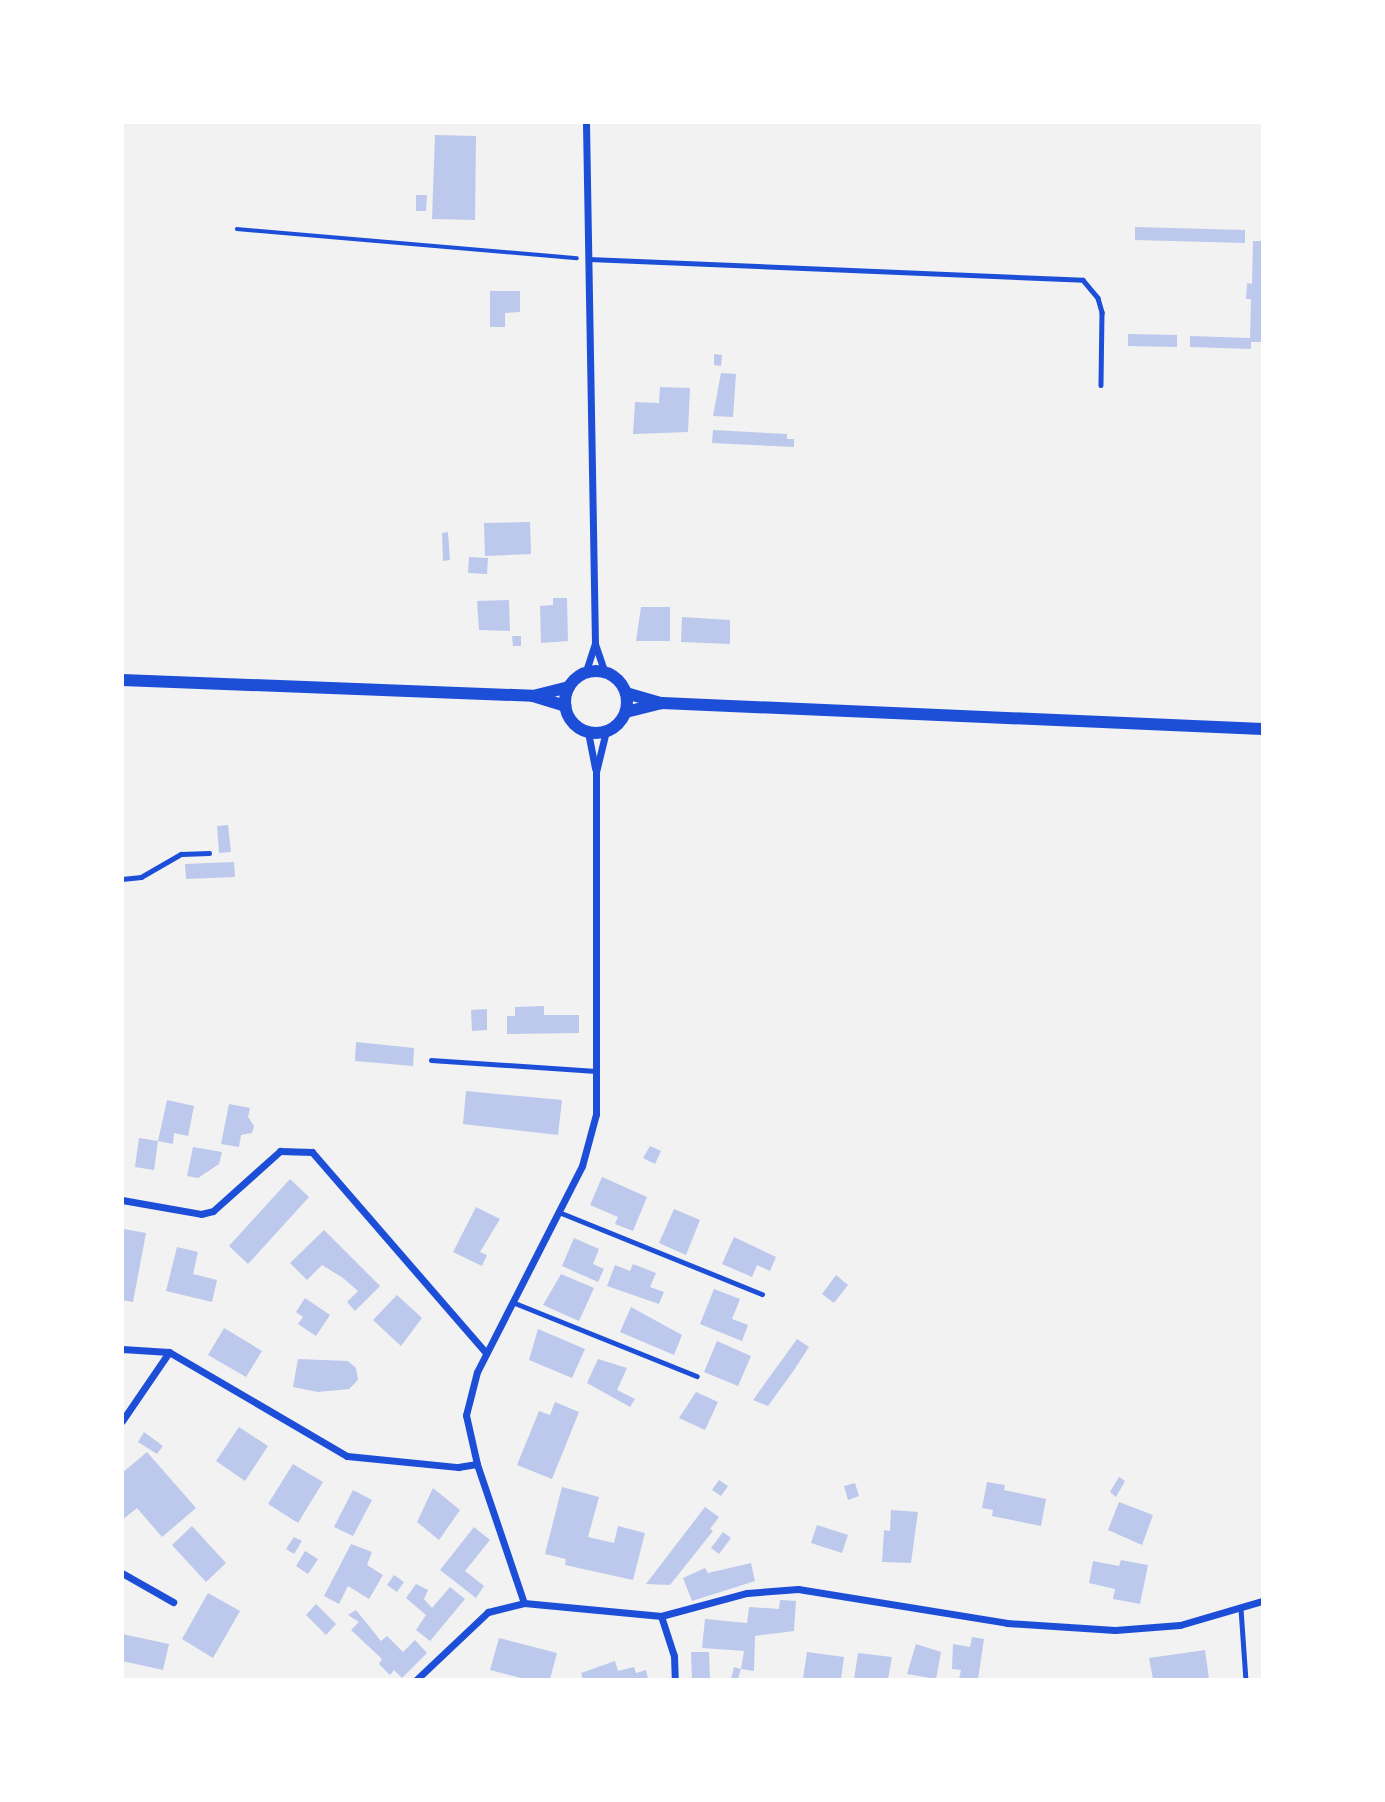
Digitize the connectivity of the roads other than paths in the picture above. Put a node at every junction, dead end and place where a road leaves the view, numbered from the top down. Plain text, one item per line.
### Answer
1 (586, 122) edge
2 (589, 259) junction
3 (1101, 385) dead end
4 (595, 644) junction
5 (605, 673) junction
6 (585, 674) junction
7 (122, 680) edge
8 (569, 687) junction
9 (626, 693) junction
10 (533, 696) junction
11 (662, 703) junction
12 (566, 706) junction
13 (626, 712) junction
14 (1262, 729) edge
15 (588, 732) junction
16 (606, 732) junction
17 (596, 772) junction
18 (209, 853) dead end
19 (122, 879) edge
20 (431, 1060) dead end
21 (597, 1071) junction
22 (122, 1200) edge
23 (559, 1212) junction
24 (762, 1294) dead end
25 (515, 1303) junction
26 (122, 1349) edge
27 (169, 1352) junction
28 (486, 1353) junction
29 (697, 1377) dead end
30 (122, 1421) edge
31 (477, 1464) junction
32 (122, 1573) edge
33 (1262, 1601) edge
34 (173, 1602) dead end
35 (524, 1603) junction
36 (1241, 1609) junction
37 (662, 1616) junction
38 (416, 1679) edge
39 (675, 1679) edge
40 (1246, 1679) edge

1 - 2 street
2 - 3 lane
2 - 4 street
4 - 5 street
4 - 6 street
5 - 6 main road
5 - 9 main road
6 - 8 main road
7 - 10 main road
8 - 10 main road
8 - 12 main road
9 - 11 main road
9 - 13 main road
10 - 12 main road
11 - 13 main road
11 - 14 main road
12 - 15 main road
13 - 16 main road
15 - 16 main road
15 - 17 street
16 - 17 street
17 - 21 street
18 - 19 lane
20 - 21 lane
21 - 23 street
22 - 28 street
23 - 24 lane
23 - 25 street
25 - 28 street
25 - 29 lane
26 - 27 street
27 - 30 street
27 - 31 street
28 - 31 street
31 - 35 street
32 - 34 street
33 - 36 street
35 - 37 street
35 - 38 street
36 - 37 street
36 - 40 lane
37 - 39 street

